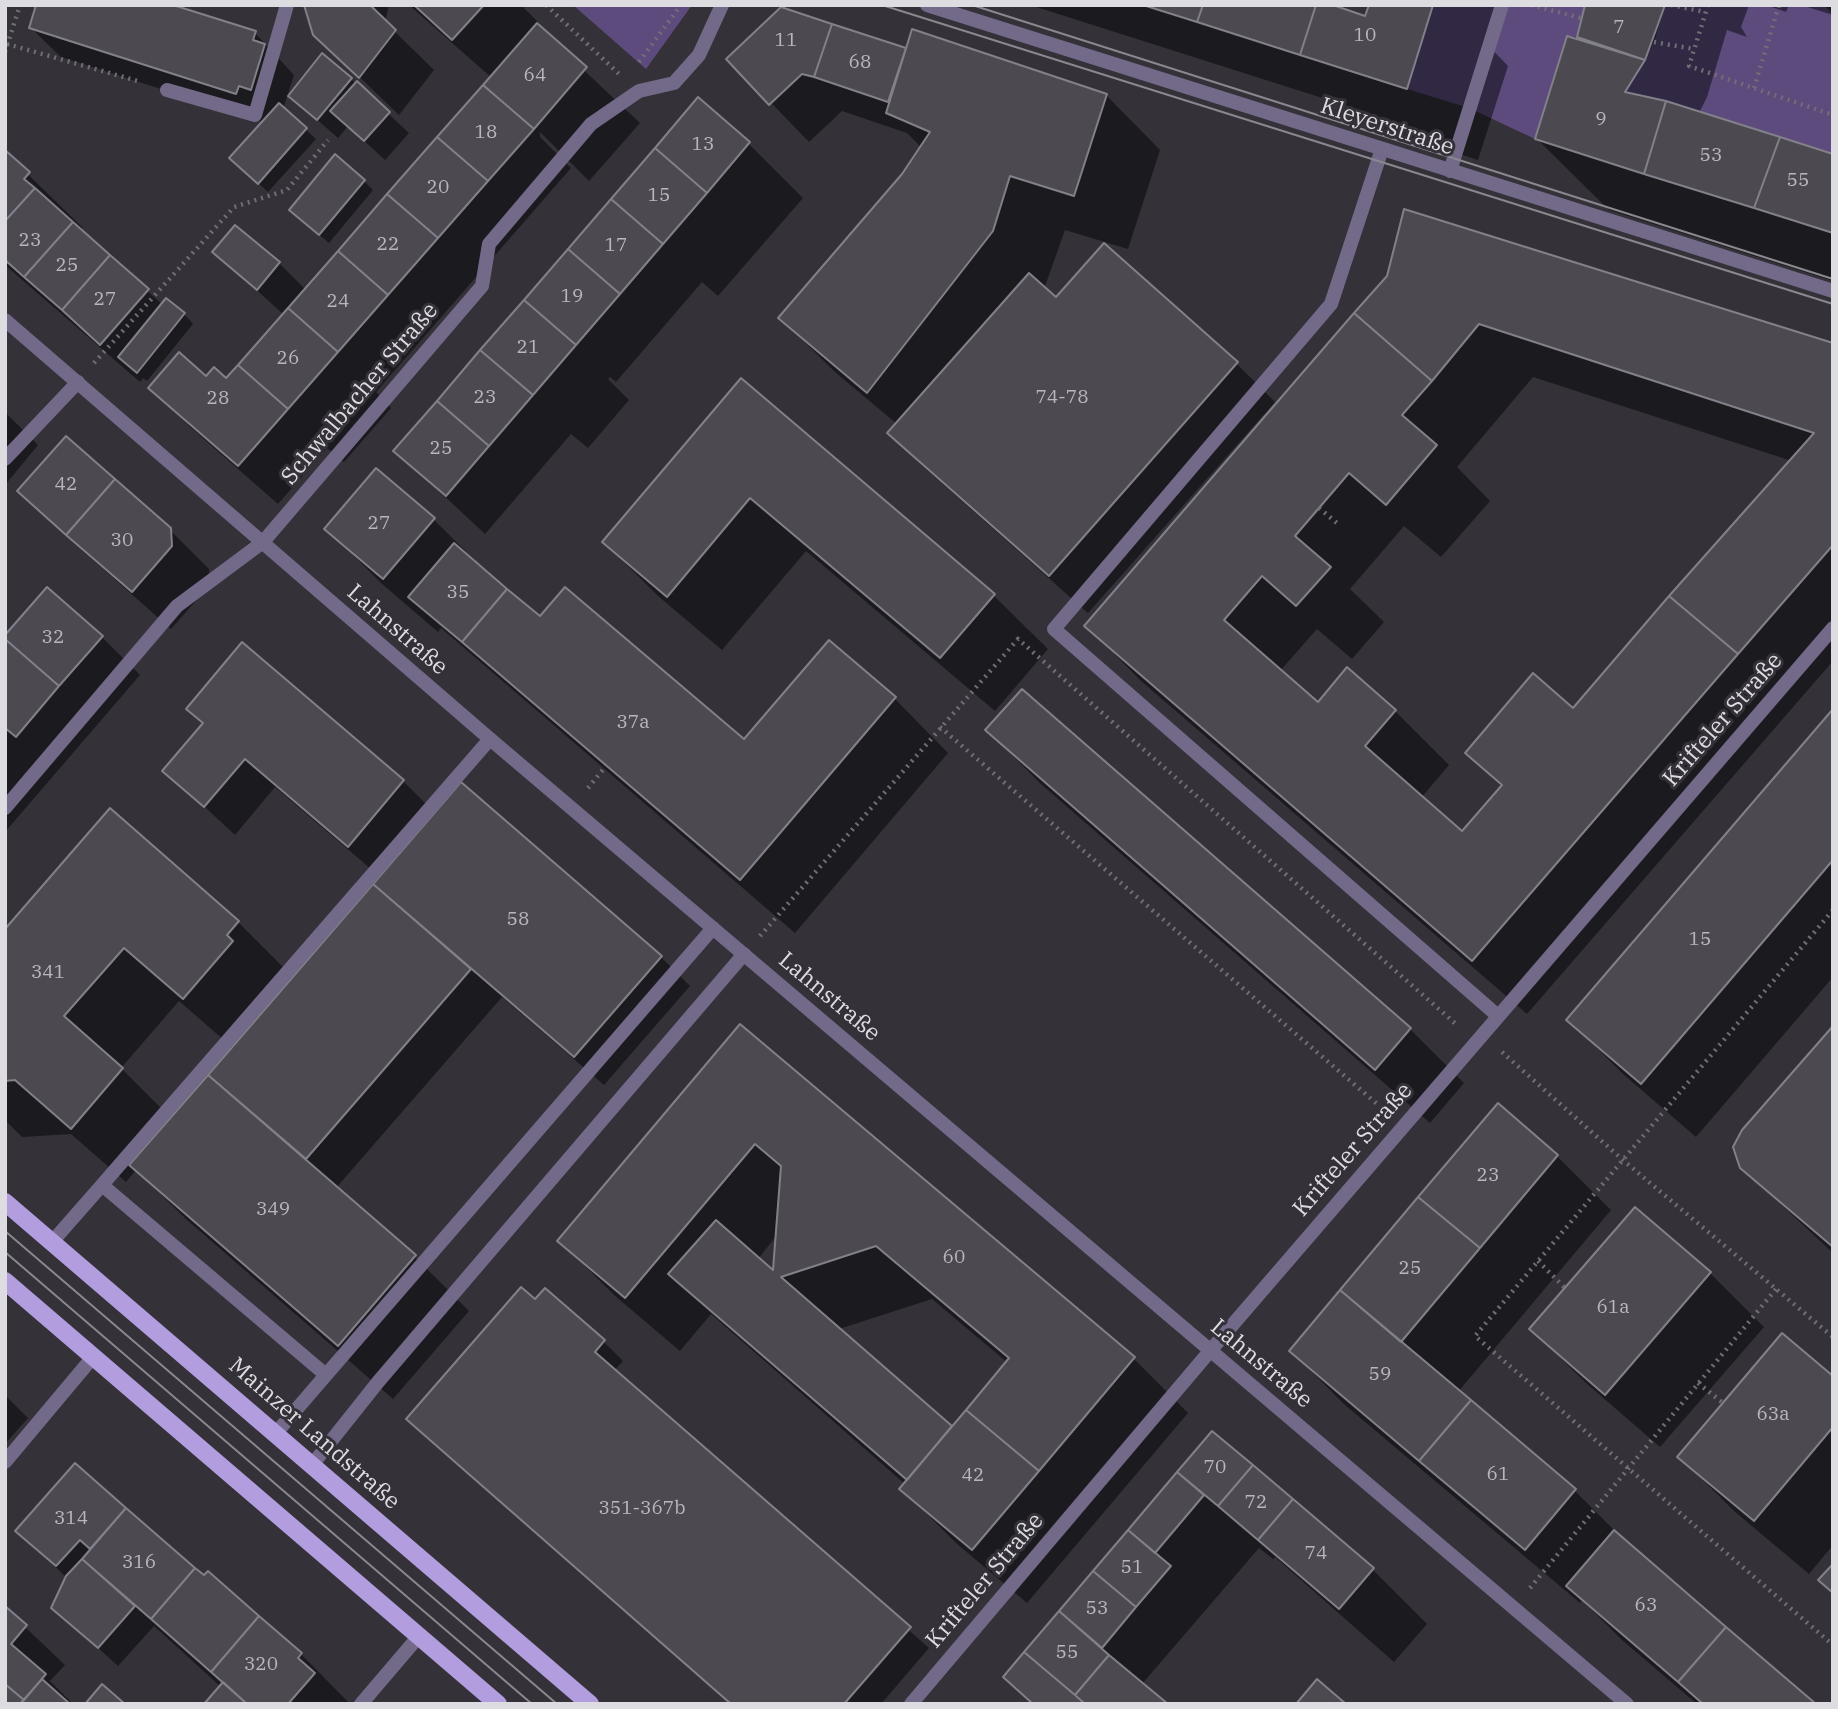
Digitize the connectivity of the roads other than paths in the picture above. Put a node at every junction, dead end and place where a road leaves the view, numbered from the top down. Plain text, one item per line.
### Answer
1 (287, 5) edge
2 (722, 5) edge
3 (927, 5) edge
4 (1502, 5) edge
5 (167, 90) road end
6 (1382, 149) junction
7 (1450, 171) junction
8 (1833, 291) edge
9 (5, 320) edge
10 (78, 382) junction
11 (5, 459) edge
12 (263, 542) junction
13 (1833, 628) edge
14 (490, 739) junction
15 (5, 808) edge
16 (713, 928) junction
17 (744, 954) junction
18 (1498, 1016) junction
19 (102, 1185) junction
20 (5, 1202) edge
21 (52, 1242) junction
22 (5, 1281) edge
23 (1210, 1351) junction
24 (93, 1357) junction
25 (326, 1375) junction
26 (276, 1433) junction
27 (5, 1462) edge
28 (312, 1465) junction
29 (419, 1636) junction
30 (361, 1704) edge
31 (498, 1704) edge
32 (590, 1704) edge
33 (911, 1704) edge
34 (1627, 1704) edge

1 - 5 street
2 - 12 street, Schwalbacher Straße
3 - 6 street, Kleyerstraße
4 - 7 street
6 - 7 street, Kleyerstraße
6 - 18 street
7 - 8 street, Kleyerstraße
9 - 10 street, Lahnstraße
10 - 11 street
10 - 12 street, Lahnstraße
12 - 14 street, Lahnstraße
12 - 15 street, Schwalbacher Straße
13 - 18 street, Krifteler Straße
14 - 16 street, Lahnstraße
14 - 19 street
16 - 17 street, Lahnstraße
16 - 25 street
17 - 23 street, Lahnstraße
17 - 28 street
18 - 23 street, Krifteler Straße
19 - 21 street
19 - 25 street
20 - 21 main road, Mainzer Landstraße
21 - 26 main road, Mainzer Landstraße
22 - 24 main road
23 - 33 street, Krifteler Straße
23 - 34 street, Lahnstraße
24 - 27 street
24 - 29 main road
25 - 26 street
26 - 28 main road, Mainzer Landstraße
28 - 32 main road, Mainzer Landstraße
29 - 30 street
29 - 31 main road

